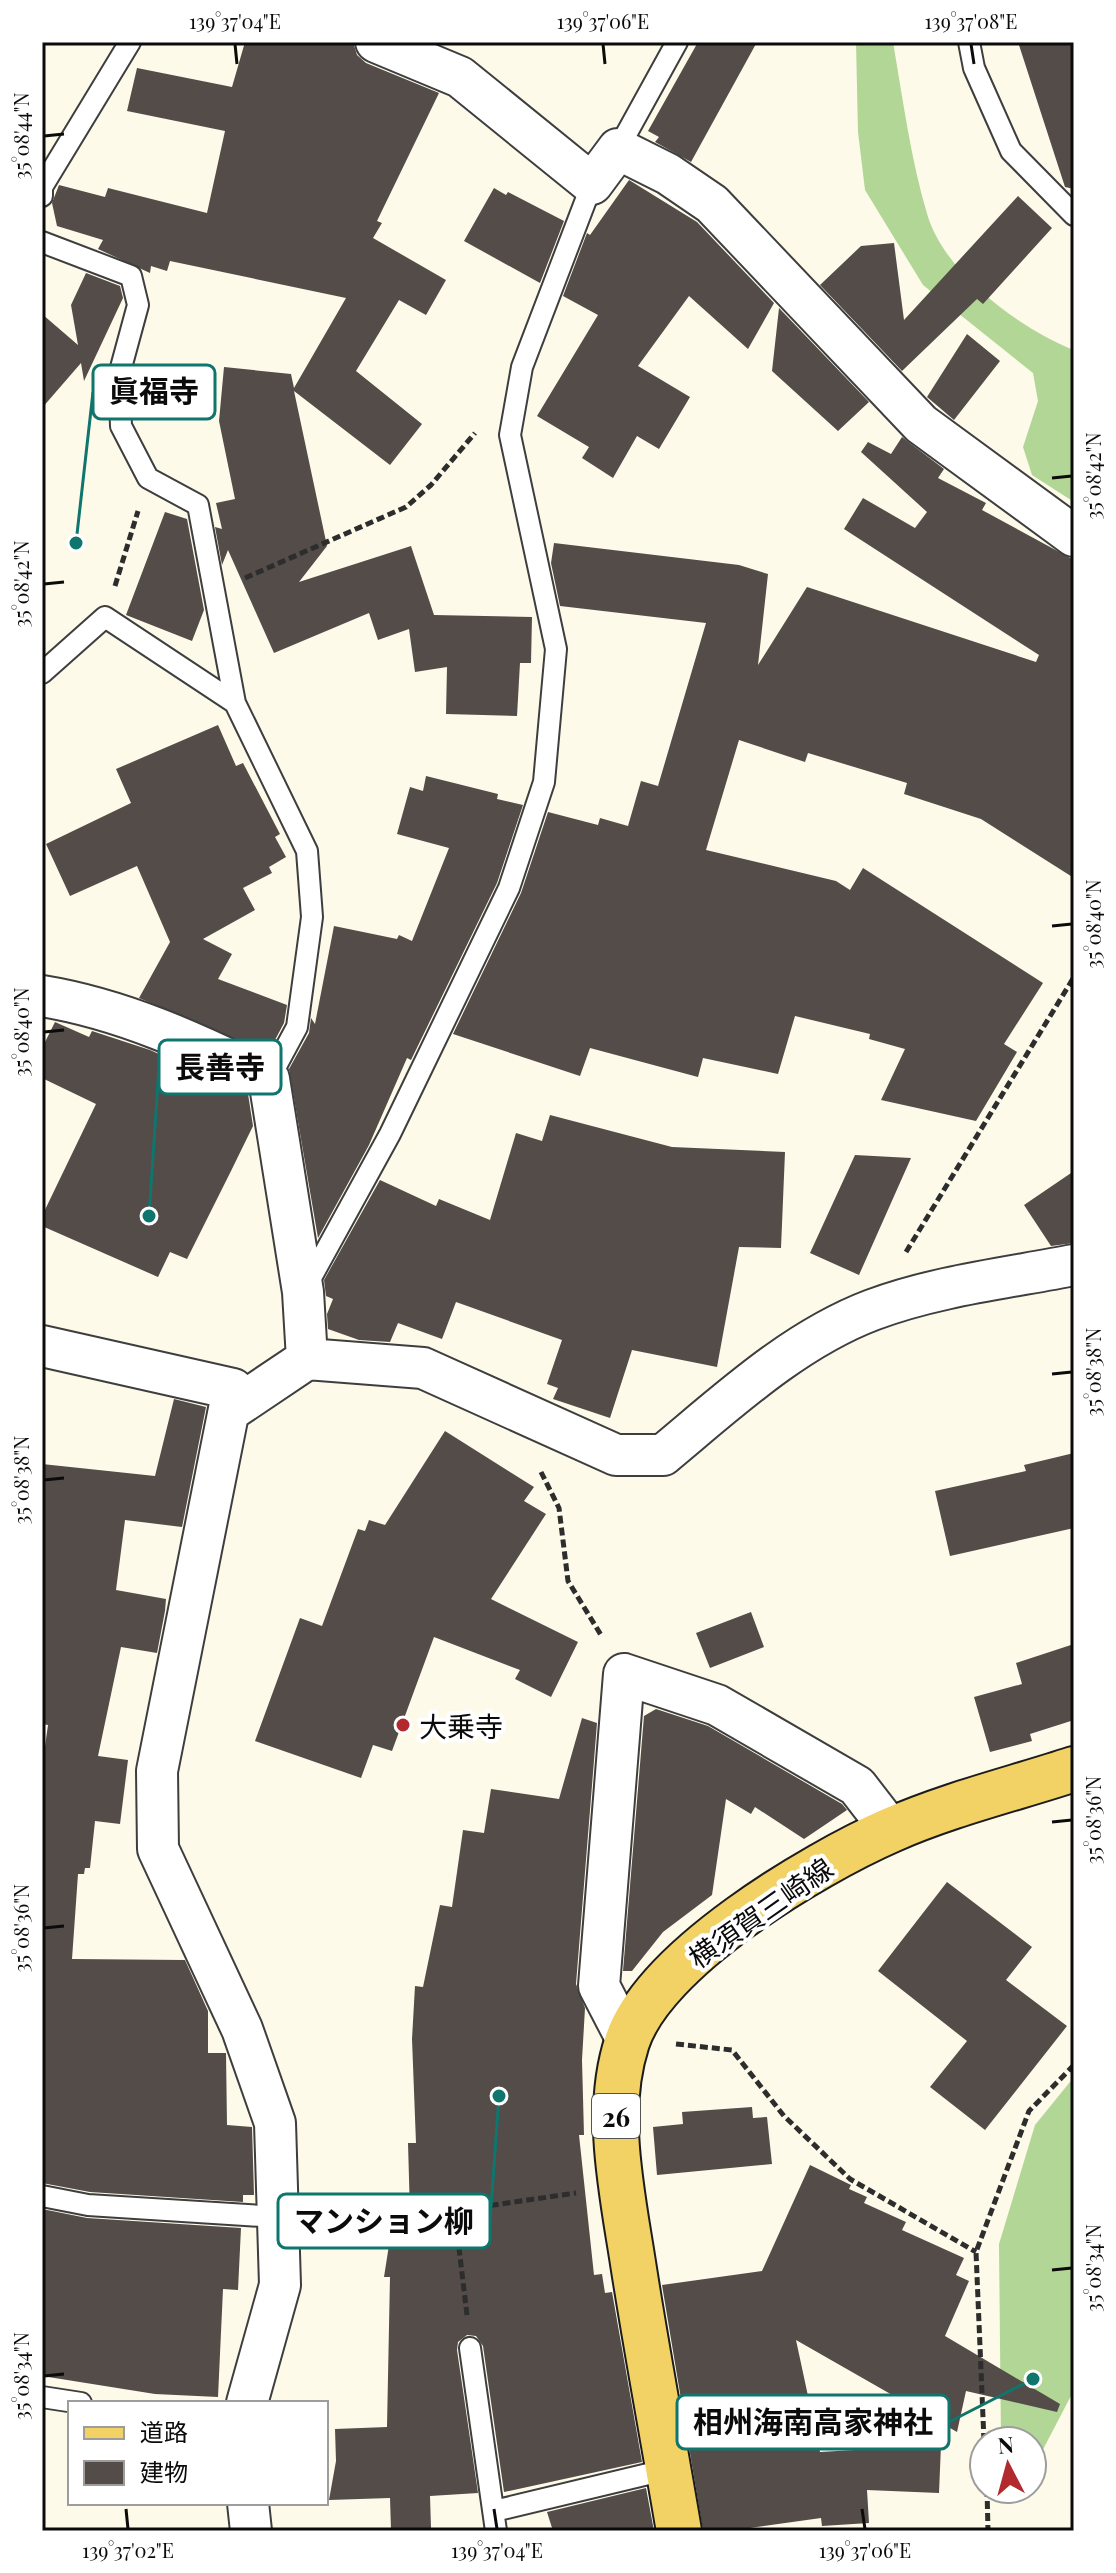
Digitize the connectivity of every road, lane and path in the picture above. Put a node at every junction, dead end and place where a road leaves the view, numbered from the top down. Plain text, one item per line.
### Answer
1 (130, 42) edge
2 (376, 42) edge
3 (677, 42) edge
4 (969, 42) edge
5 (618, 149) junction
6 (592, 184) junction
7 (42, 196) edge
8 (1074, 215) edge
9 (42, 242) edge
10 (482, 425) dead end
11 (148, 478) junction
12 (1074, 536) edge
13 (212, 593) junction
14 (105, 617) junction
15 (42, 673) edge
16 (235, 703) junction
17 (1074, 977) edge
18 (42, 996) edge
19 (269, 1079) junction
20 (1074, 1265) edge
21 (303, 1292) junction
22 (871, 1310) junction
23 (42, 1346) edge
24 (307, 1359) junction
25 (231, 1410) junction
26 (533, 1463) dead end
27 (624, 1674) junction
28 (1074, 1769) edge
29 (891, 1830) junction
30 (627, 2040) junction
31 (1074, 2065) edge
32 (621, 2186) junction
33 (42, 2196) edge
34 (278, 2217) junction
35 (976, 2252) junction
36 (470, 2348) joint
37 (1074, 2368) edge
38 (1074, 2380) edge
39 (42, 2397) edge
40 (68, 2401) edge
41 (248, 2401) edge
42 (983, 2425) edge
43 (669, 2469) junction
44 (248, 2505) edge
45 (987, 2505) edge
46 (495, 2521) edge
47 (251, 2531) edge
48 (679, 2531) edge
49 (988, 2531) edge

1 - 7 lane
2 - 6 street
3 - 5 lane
4 - 8 lane
5 - 6 street
5 - 12 street
6 - 21 lane
9 - 11 lane
10 - 13 path
11 - 13 lane
11 - 14 path
13 - 16 lane
14 - 15 lane
14 - 16 lane
16 - 19 lane
17 - 22 path
18 - 19 street
19 - 21 street
20 - 22 street
21 - 24 street
22 - 24 street
23 - 25 street
24 - 25 street
25 - 34 street
26 - 27 path
27 - 29 street
27 - 30 street
28 - 29 main road, 横須賀三崎線 / 26
29 - 30 main road, 横須賀三崎線 / 26
30 - 32 main road, 横須賀三崎線 / 26
30 - 35 path
31 - 35 path
32 - 36 path
32 - 43 main road, 横須賀三崎線 / 26
33 - 34 lane
34 - 41 street
35 - 42 path
36 - 46 lane
37 - 38 path
39 - 40 lane
43 - 46 lane
43 - 48 main road, 横須賀三崎線 / 26
44 - 47 street
45 - 49 path

